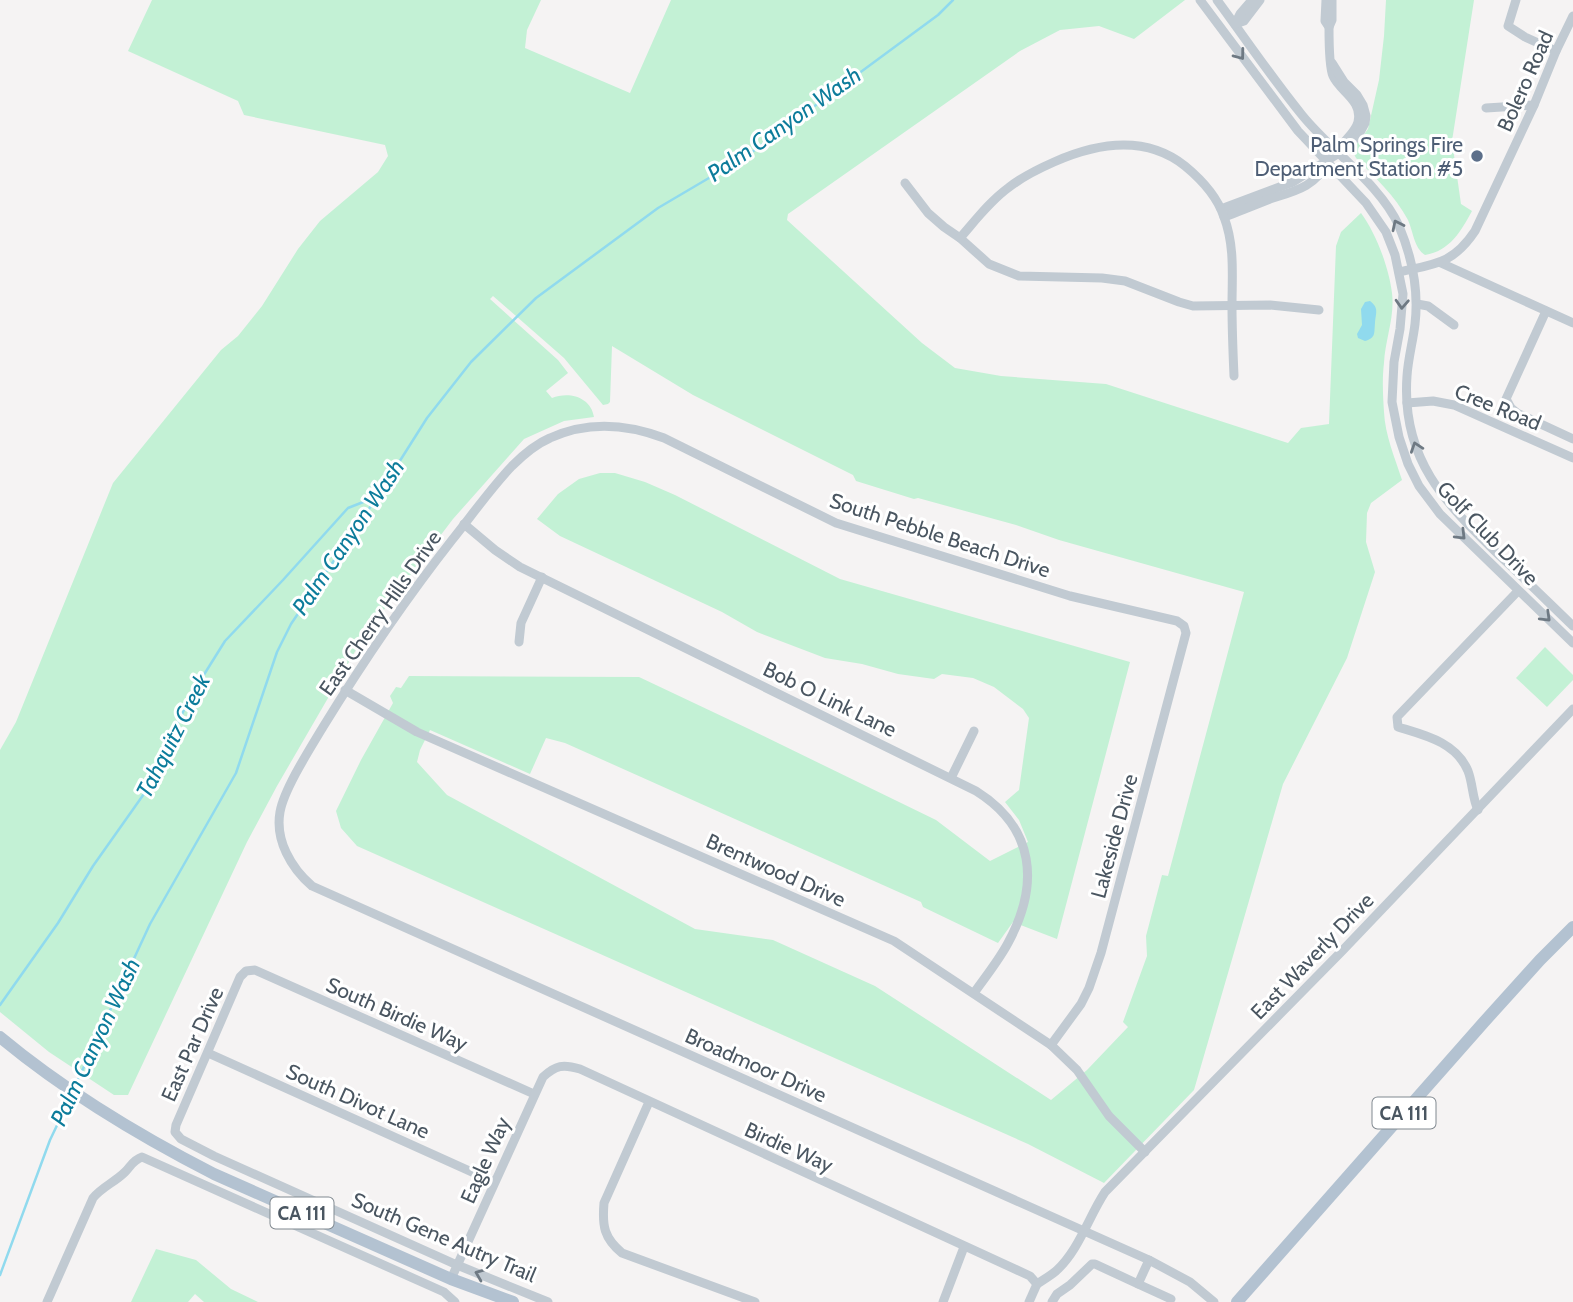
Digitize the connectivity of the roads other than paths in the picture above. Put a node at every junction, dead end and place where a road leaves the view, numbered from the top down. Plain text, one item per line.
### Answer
1 (1200, 0) edge
2 (1217, 0) edge
3 (1252, 0) edge
4 (1260, 0) edge
5 (1326, 0) edge
6 (1332, 0) edge
7 (1516, 0) edge
8 (1573, 16) edge
9 (1235, 24) junction
10 (1329, 27) junction
11 (1556, 51) junction
12 (1534, 105) junction
13 (1486, 108) dead end
14 (1337, 153) junction
15 (1328, 162) junction
16 (905, 183) dead end
17 (1223, 213) junction
18 (960, 238) junction
19 (1441, 263) junction
20 (1413, 269) junction
21 (1399, 272) junction
22 (1417, 304) junction
23 (1232, 305) junction
24 (1319, 310) dead end
25 (1546, 311) junction
26 (1573, 323) edge
27 (1454, 325) dead end
28 (1234, 376) dead end
29 (1407, 403) junction
30 (573, 430) joint
31 (1573, 439) edge
32 (1573, 458) edge
33 (464, 524) junction
34 (542, 577) junction
35 (1518, 590) junction
36 (1184, 626) joint
37 (1573, 626) edge
38 (519, 642) dead end
39 (1573, 643) edge
40 (345, 690) junction
41 (1573, 709) edge
42 (974, 731) dead end
43 (951, 778) junction
44 (1478, 810) junction
45 (288, 856) joint
46 (1573, 928) edge
47 (246, 971) joint
48 (974, 993) junction
49 (0, 1037) edge
50 (1051, 1045) junction
51 (208, 1053) junction
52 (534, 1094) junction
53 (649, 1102) junction
54 (176, 1132) joint
55 (1145, 1152) junction
56 (494, 1182) junction
57 (1083, 1231) junction
58 (964, 1247) junction
59 (1149, 1260) junction
60 (457, 1265) junction
61 (451, 1279) junction
62 (1037, 1284) junction
63 (1138, 1284) junction
64 (494, 1298) edge
65 (1171, 1299) dead end
66 (47, 1302) edge
67 (455, 1302) edge
68 (513, 1302) edge
69 (548, 1302) edge
70 (755, 1302) edge
71 (943, 1302) edge
72 (1029, 1302) edge
73 (1052, 1302) edge
74 (1214, 1302) edge
75 (1237, 1302) edge

1 -> 15 street, Golf Club Drive
2 - 9 street, Golf Club Drive
3 - 9 street
4 - 9 street
5 - 10 street
6 - 10 street
7 - 11 street
8 - 11 street, Bolero Road
9 - 14 street, Golf Club Drive
10 - 14 street
11 - 12 street, Bolero Road
12 - 13 street
12 - 19 street, Bolero Road
14 - 15 street
20 -> 14 street, Golf Club Drive
15 - 17 street
15 - 21 street, Golf Club Drive
16 - 18 street
17 - 18 street
17 - 23 street
18 - 23 street
19 - 20 street, Bolero Road
19 - 25 street
20 - 21 street, Bolero Road
20 - 22 street, Golf Club Drive
21 -> 35 street, Golf Club Drive
22 - 27 street
22 - 29 street, Golf Club Drive
23 - 24 street
23 - 28 street
25 - 26 street
25 - 31 street
29 - 32 street, Cree Road
37 -> 29 street, Golf Club Drive
30 - 33 street, East Cherry Hills Drive
30 - 36 street, South Pebble Beach Drive
33 - 34 street, Bob O Link Lane
33 - 40 street, East Cherry Hills Drive
34 - 38 street
34 - 43 street, Bob O Link Lane
35 -> 39 street, Golf Club Drive
35 - 44 street
36 - 50 street, Lakeside Drive
40 - 45 street, East Cherry Hills Drive
40 - 48 street, Brentwood Drive
41 - 44 street, East Waverly Drive
42 - 43 street
43 - 48 street, Bob O Link Lane
44 - 55 street, East Waverly Drive
45 - 57 street, Broadmoor Drive
46 - 75 main road, CA 111
47 - 51 street, East Par Drive
47 - 52 street, South Birdie Way
48 - 50 street, Brentwood Drive
49 - 61 main road, South Gene Autry Trail / CA 111
50 - 55 street, Brentwood Drive
51 - 54 street, East Par Drive
51 - 56 street, South Divot Lane
52 - 53 street, Birdie Way
52 - 56 street, Eagle Way
53 - 58 street, Birdie Way
53 - 70 street
54 - 60 street, South Gene Autry Trail
55 - 57 street, East Waverly Drive
56 - 60 street, Eagle Way
57 - 59 street, Broadmoor Drive
57 - 62 street, East Waverly Drive
58 - 62 street, Birdie Way
58 - 71 street
59 - 63 street
59 - 74 street, Broadmoor Drive
60 - 61 street, Eagle Way
69 -> 60 street, South Gene Autry Trail
61 - 64 main road, South Gene Autry Trail / CA 111
62 - 72 street
63 - 65 street
63 - 73 street
64 - 68 main road, South Gene Autry Trail / CA 111
66 - 67 street

